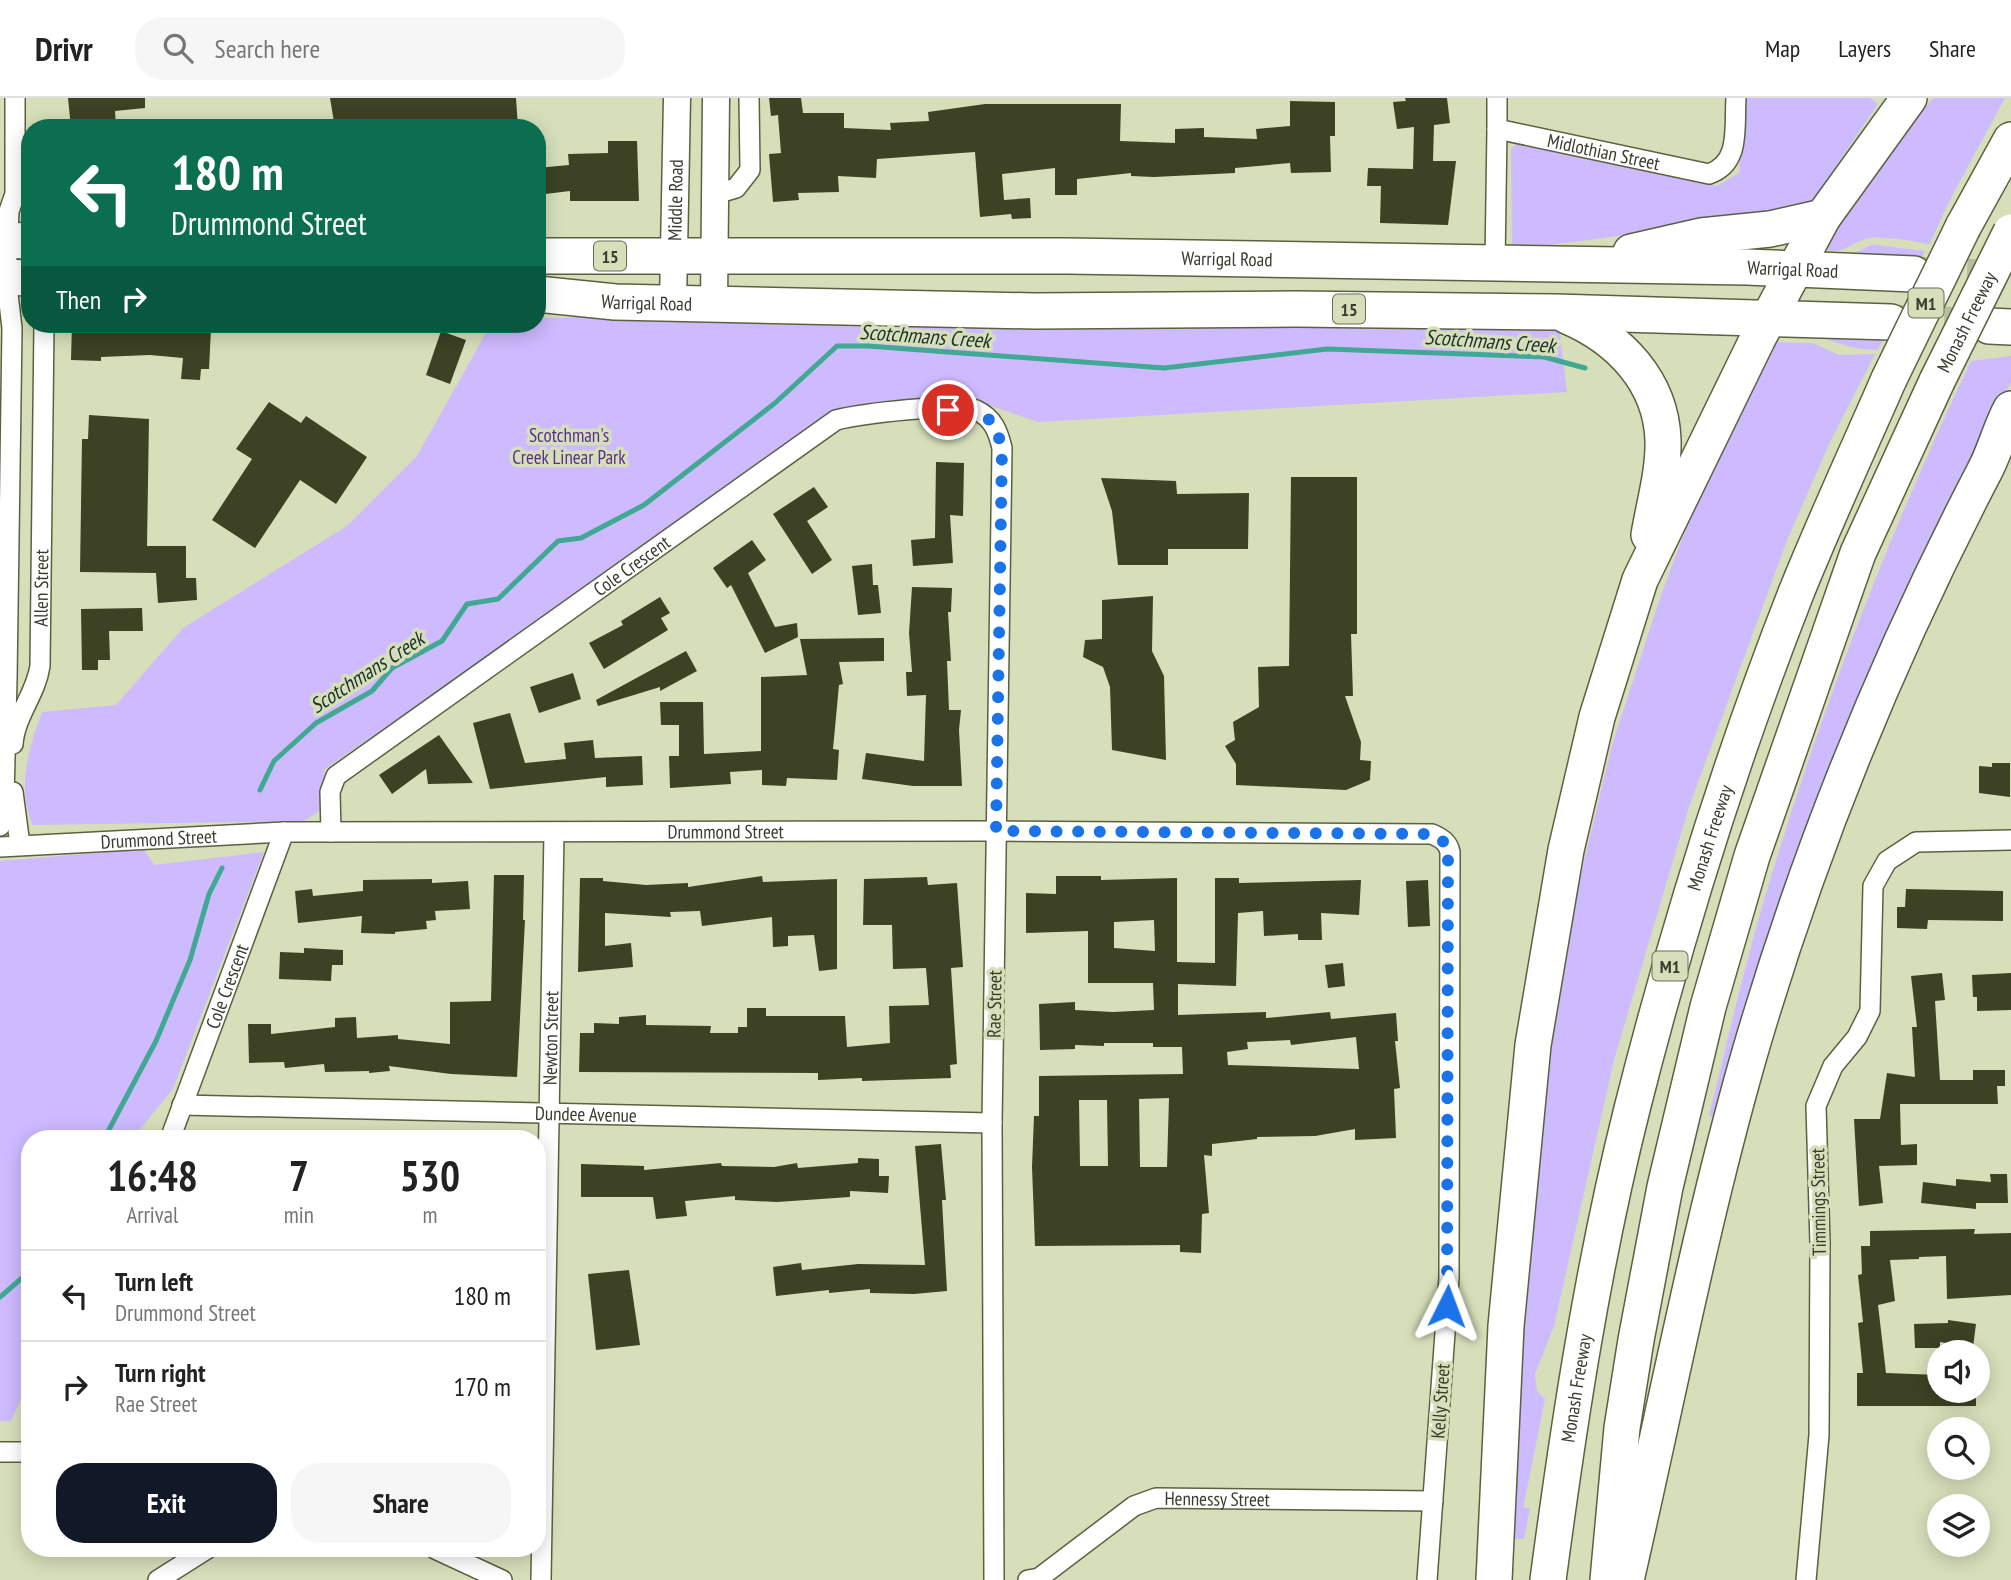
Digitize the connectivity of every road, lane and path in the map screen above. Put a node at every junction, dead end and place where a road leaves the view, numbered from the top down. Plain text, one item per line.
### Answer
1 (15, 98) edge
2 (677, 98) edge
3 (716, 98) edge
4 (749, 98) edge
5 (1497, 98) edge
6 (1736, 98) edge
7 (1909, 98) edge
8 (1497, 129) junction
9 (2011, 140) edge
10 (713, 195) junction
11 (1823, 217) junction
12 (2011, 232) edge
13 (19, 241) edge
14 (546, 256) edge
15 (674, 256) junction
16 (714, 256) junction
17 (1495, 263) junction
18 (1579, 264) junction
19 (1794, 269) junction
20 (1914, 274) tunnel mouth
21 (12, 277) edge
22 (546, 294) edge
23 (673, 303) junction
24 (714, 304) junction
25 (1556, 312) junction
26 (1768, 318) junction
27 (1891, 322) tunnel mouth
28 (44, 333) edge
29 (2011, 409) edge
30 (997, 429) joint
31 (1999, 458) edge
32 (1640, 580) junction
33 (0, 826) edge
34 (996, 831) junction
35 (284, 832) junction
36 (331, 832) junction
37 (554, 832) junction
38 (2011, 840) edge
39 (1448, 845) joint
40 (10, 846) edge
41 (182, 1105) junction
42 (551, 1115) junction
43 (992, 1123) junction
44 (173, 1130) edge
45 (546, 1348) edge
46 (0, 1452) edge
47 (21, 1452) edge
48 (1433, 1501) junction
49 (194, 1557) edge
50 (452, 1557) edge
51 (541, 1557) edge
52 (158, 1580) edge
53 (502, 1580) edge
54 (541, 1580) edge
55 (994, 1580) edge
56 (1028, 1580) edge
57 (1427, 1580) edge
58 (1494, 1580) edge
59 (1548, 1580) edge
60 (1608, 1580) edge
61 (1626, 1580) edge
62 (1806, 1580) edge

1 - 13 street, Allen Street
2 - 15 street, Middle Road
3 - 10 street, Middle Road
4 - 10 street, Middle Road
5 - 8 street
6 - 8 street, Midlothian Street
7 - 11 highway
8 - 17 street
9 - 59 highway, Monash Freeway / M1, bridge
10 - 16 street, Middle Road
11 - 18 highway
11 - 19 highway
12 - 60 highway, Monash Freeway / M1, bridge
13 - 21 street, Allen Street
14 - 15 highway, Warrigal Road / 15
15 - 16 highway, Warrigal Road / 15
15 - 23 street, Middle Road
16 - 17 highway, Warrigal Road / 15
16 - 24 street, Middle Road
17 - 18 highway, Warrigal Road / 15
18 - 19 highway, Warrigal Road / 15
19 - 20 highway, Warrigal Road / 15
19 - 26 highway
21 - 33 street, Allen Street
22 - 23 highway, Warrigal Road / 15
23 - 24 highway, Warrigal Road / 15
24 - 25 highway, Warrigal Road / 15
25 - 26 highway, Warrigal Road / 15
25 - 32 highway
26 - 27 highway, Warrigal Road / 15
26 - 32 highway
28 - 40 street, Allen Street
29 - 31 highway
30 - 34 street, Rae Street
30 - 36 street, Cole Crescent
31 - 61 highway
32 - 58 highway
34 - 37 street, Drummond Street
34 - 39 street, Drummond Street
34 - 43 street, Rae Street
35 - 36 street, Drummond Street
35 - 40 street, Drummond Street
35 - 41 street, Cole Crescent
36 - 37 street, Drummond Street
37 - 42 street, Newton Street
38 - 62 street, Timmings Street
39 - 48 street, Kelly Street
41 - 42 street, Dundee Avenue
41 - 44 street, Cole Crescent
42 - 43 street, Dundee Avenue
42 - 45 street, Newton Street
43 - 55 street, Rae Street
46 - 47 street
48 - 56 street, Hennessy Street
48 - 57 street, Kelly Street
49 - 52 street
50 - 53 street
51 - 54 street, Newton Street

